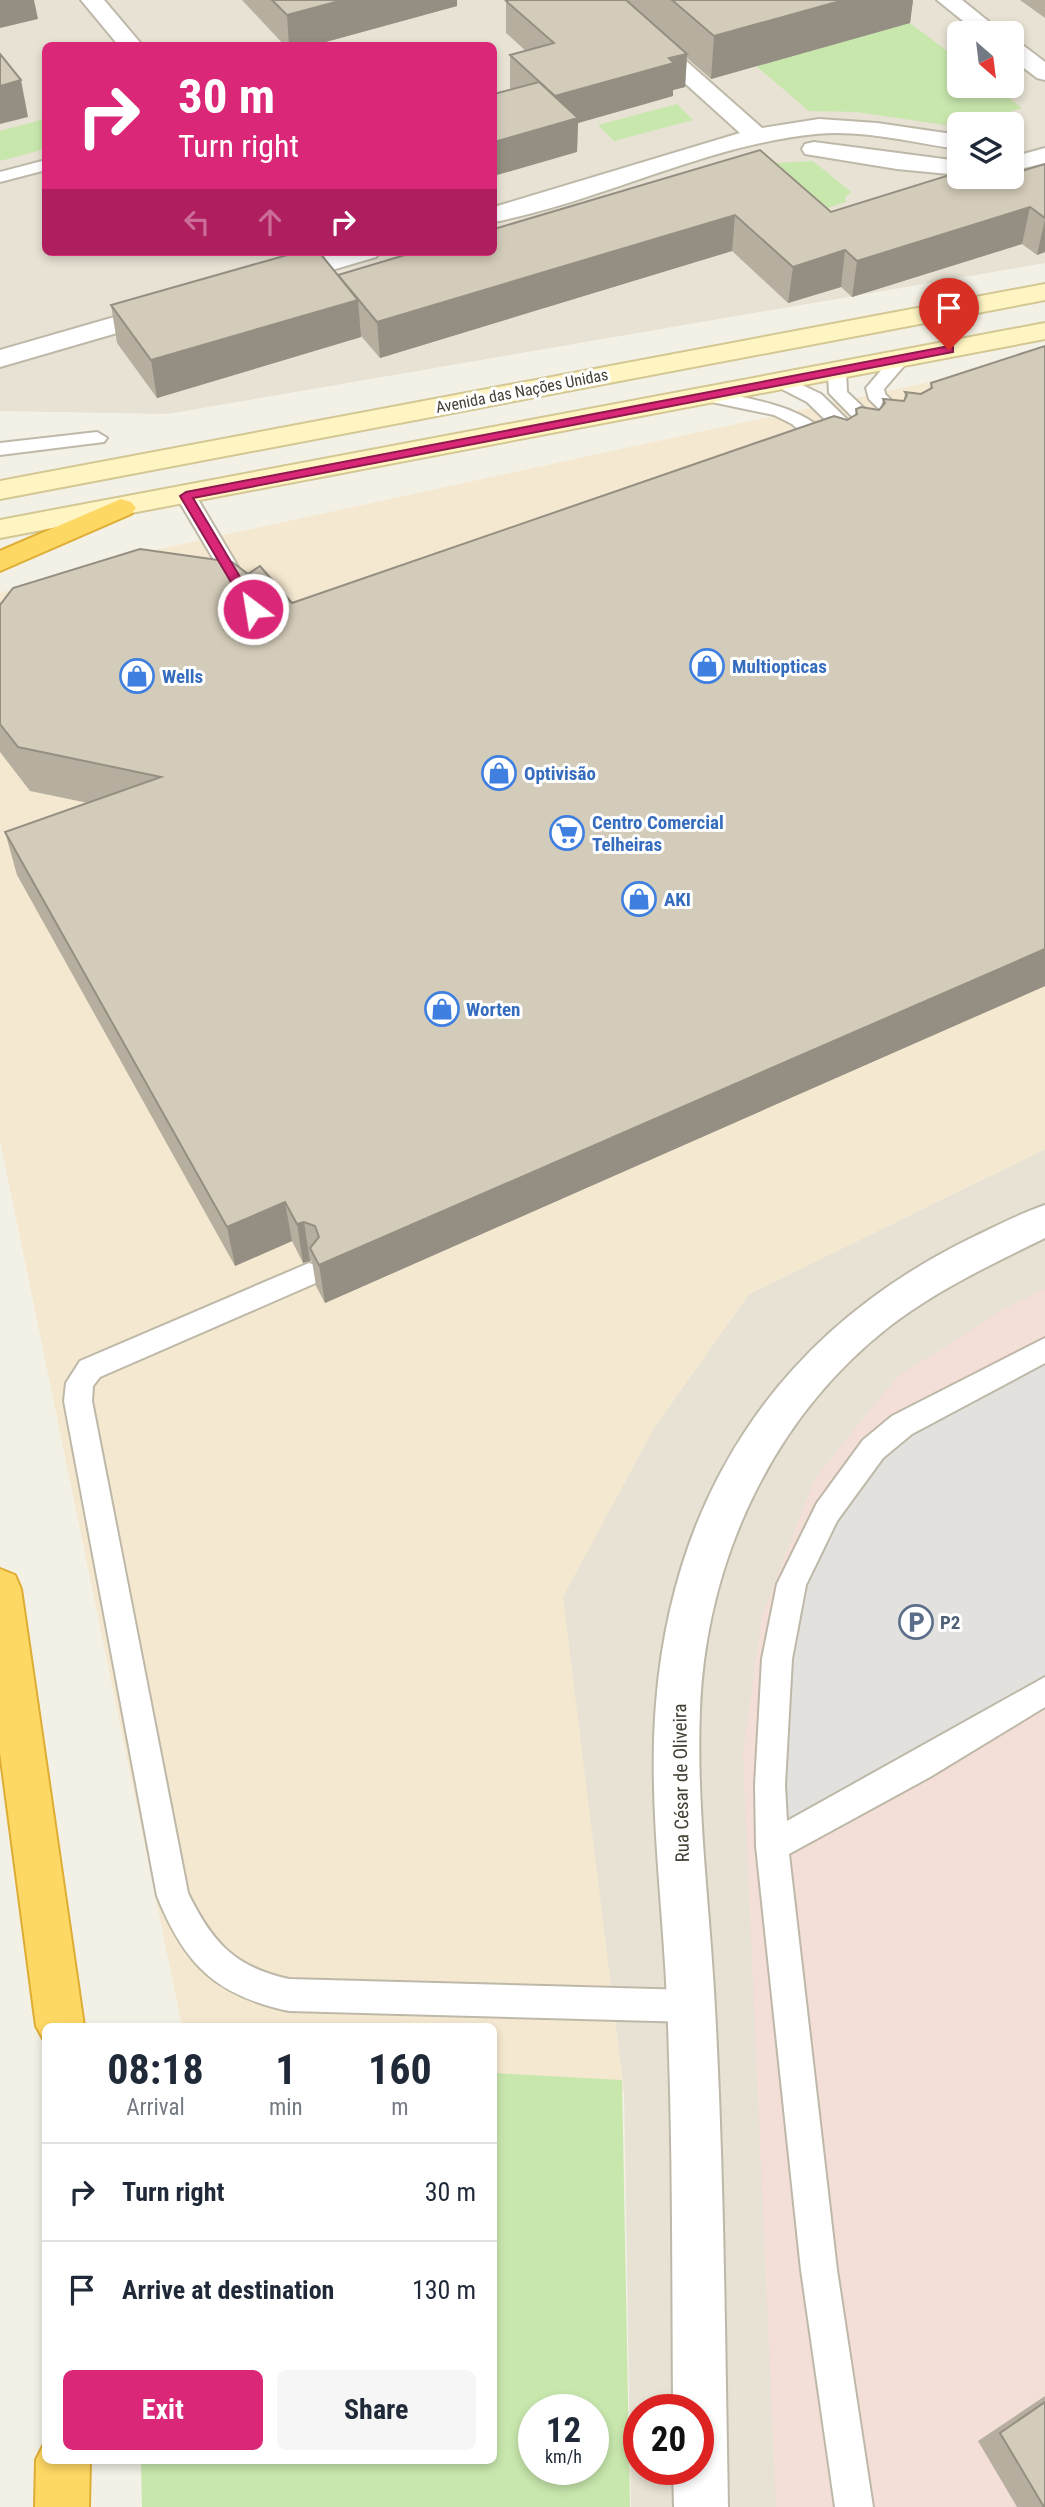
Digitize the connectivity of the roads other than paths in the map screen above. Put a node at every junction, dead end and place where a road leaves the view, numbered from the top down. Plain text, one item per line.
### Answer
1 (92, 0) edge
2 (604, 0) edge
3 (948, 0) edge
4 (976, 21) edge
5 (129, 42) edge
6 (1024, 57) edge
7 (1045, 72) edge
8 (757, 136) junction
9 (947, 140) edge
10 (1045, 141) edge
11 (1024, 142) edge
12 (703, 153) junction
13 (1045, 155) edge
14 (1024, 161) edge
15 (42, 166) edge
16 (947, 166) edge
17 (0, 177) edge
18 (497, 214) edge
19 (317, 258) edge
20 (248, 287) edge
21 (1045, 292) edge
22 (183, 306) edge
23 (1045, 331) edge
24 (0, 359) edge
25 (901, 359) junction
26 (837, 372) junction
27 (783, 382) junction
28 (709, 396) junction
29 (912, 431) edge
30 (97, 438) dead end
31 (887, 440) edge
32 (865, 448) edge
33 (0, 449) edge
34 (839, 457) edge
35 (0, 490) edge
36 (186, 496) junction
37 (121, 508) junction
38 (0, 529) edge
39 (0, 562) edge
40 (253, 609) edge
41 (1045, 1221) edge
42 (309, 1274) dead end
43 (1045, 1350) edge
44 (0, 1589) edge
45 (1045, 1691) edge
46 (772, 1846) junction
47 (691, 2007) junction
48 (60, 2023) edge
49 (63, 2464) edge
50 (62, 2507) edge
51 (701, 2507) edge
52 (854, 2507) edge

1 - 5 street
2 - 8 street
3 - 4 street
6 - 7 street
8 - 9 street
8 - 12 street
10 - 11 street
12 - 16 street
12 - 18 street
13 - 14 street
15 - 17 lane
19 - 20 street
21 - 35 main road, Avenida das Nações Unidas
22 - 24 street
23 - 25 main road
25 - 26 main road
25 - 29 lane
26 - 27 main road
26 - 31 lane
27 - 28 main road
27 - 32 lane
28 - 34 lane
28 - 36 main road
30 - 33 lane
36 - 37 main road
36 - 40 lane
37 - 38 main road
37 - 39 highway
41 - 47 street, Rua César de Oliveira
42 - 47 lane
43 - 46 lane
44 - 48 highway
45 - 46 lane
46 - 52 lane
47 - 51 street, Rua César de Oliveira
49 - 50 highway

